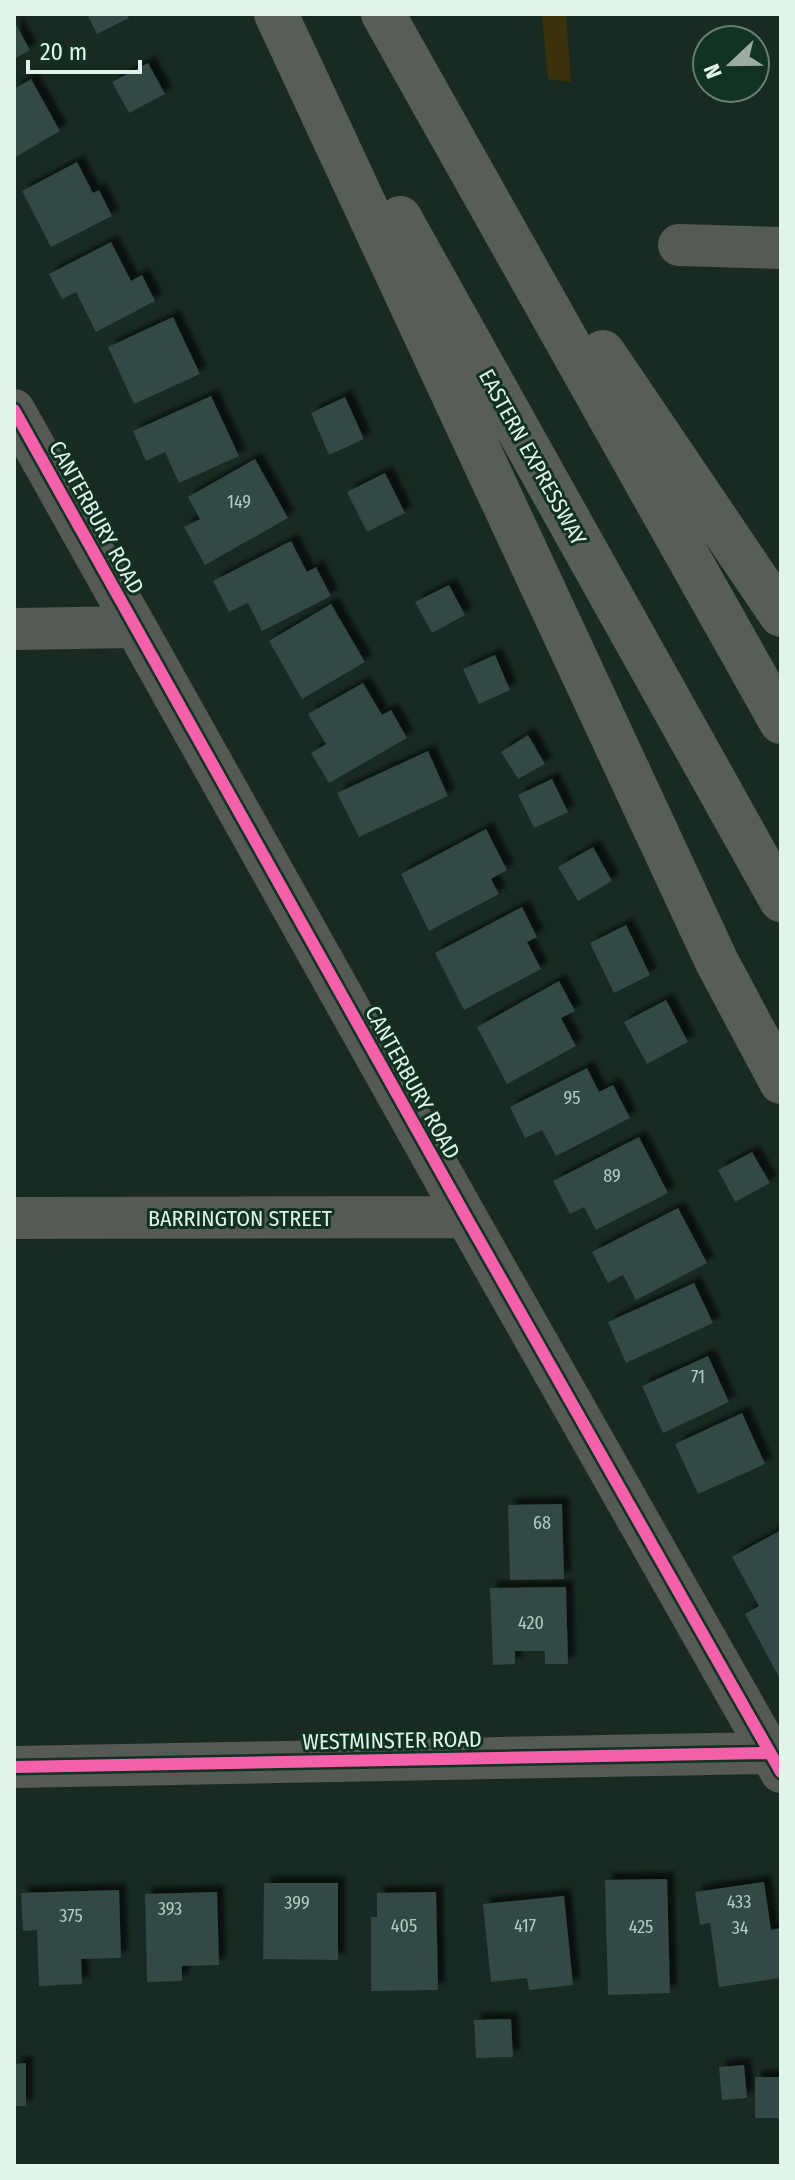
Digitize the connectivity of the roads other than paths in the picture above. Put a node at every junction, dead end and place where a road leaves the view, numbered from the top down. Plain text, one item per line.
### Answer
1 (276, 14) edge
2 (285, 14) edge
3 (383, 14) edge
4 (419, 78) junction
5 (679, 245) dead end
6 (781, 248) edge
7 (14, 410) edge
8 (781, 615) edge
9 (135, 627) junction
10 (14, 629) edge
11 (781, 722) edge
12 (781, 900) edge
13 (781, 1082) edge
14 (466, 1217) junction
15 (14, 1218) edge
16 (776, 1763) edge
17 (14, 1767) edge

1 - 13 highway
2 - 12 highway, EASTERN EXPRESSWAY
3 - 4 highway
4 - 8 highway
4 - 11 highway
5 - 6 street
7 - 9 street, CANTERBURY ROAD
9 - 10 street
9 - 14 street, CANTERBURY ROAD
14 - 15 street, BARRINGTON STREET
14 - 16 street, CANTERBURY ROAD
16 - 17 street, WESTMINSTER ROAD

